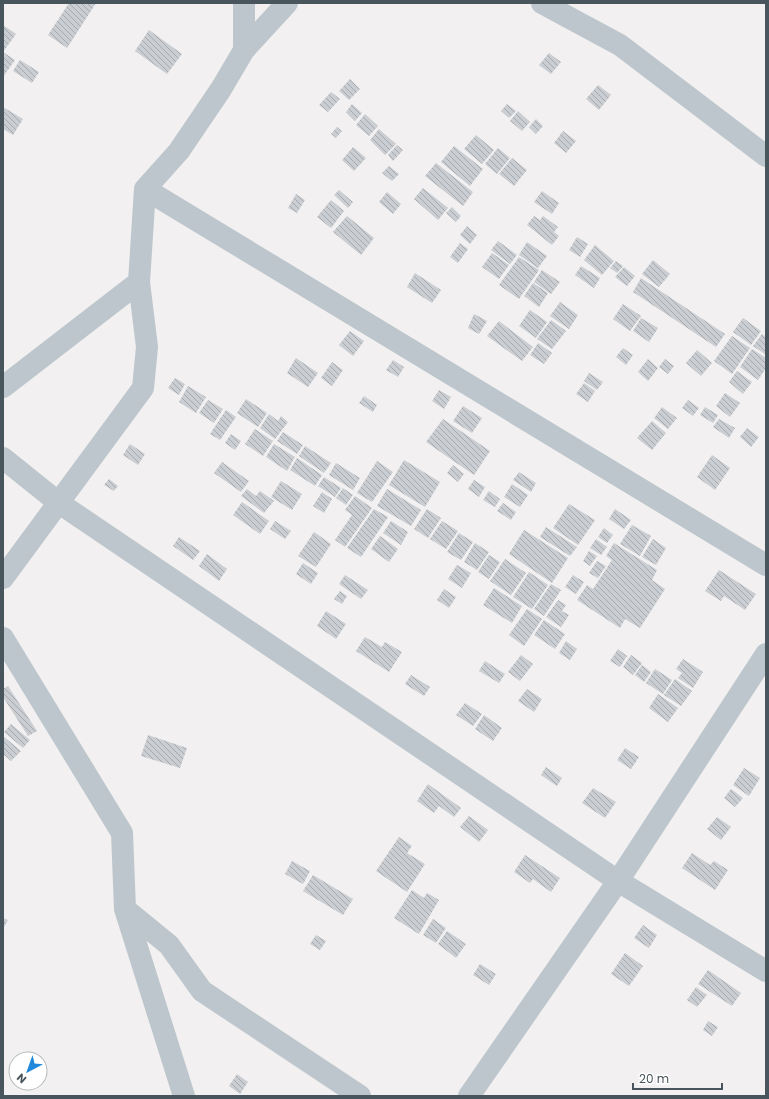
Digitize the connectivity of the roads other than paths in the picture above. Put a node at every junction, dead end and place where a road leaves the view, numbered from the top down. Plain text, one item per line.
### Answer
1 (244, 3) edge
2 (287, 3) edge
3 (542, 3) edge
4 (244, 50) junction
5 (766, 156) edge
6 (145, 189) junction
7 (139, 282) junction
8 (3, 388) edge
9 (3, 458) edge
10 (59, 503) junction
11 (766, 565) edge
12 (3, 578) edge
13 (3, 638) edge
14 (766, 654) edge
15 (618, 881) junction
16 (125, 909) junction
17 (766, 970) edge
18 (184, 1096) edge
19 (360, 1096) edge
20 (469, 1096) edge

1 - 4 street
2 - 4 street
3 - 5 street
4 - 6 street
6 - 7 street
6 - 11 street
7 - 8 street
7 - 10 street
9 - 10 street
10 - 12 street
10 - 15 street
13 - 16 street
14 - 15 street
15 - 17 street
15 - 20 street
16 - 18 street
16 - 19 street

